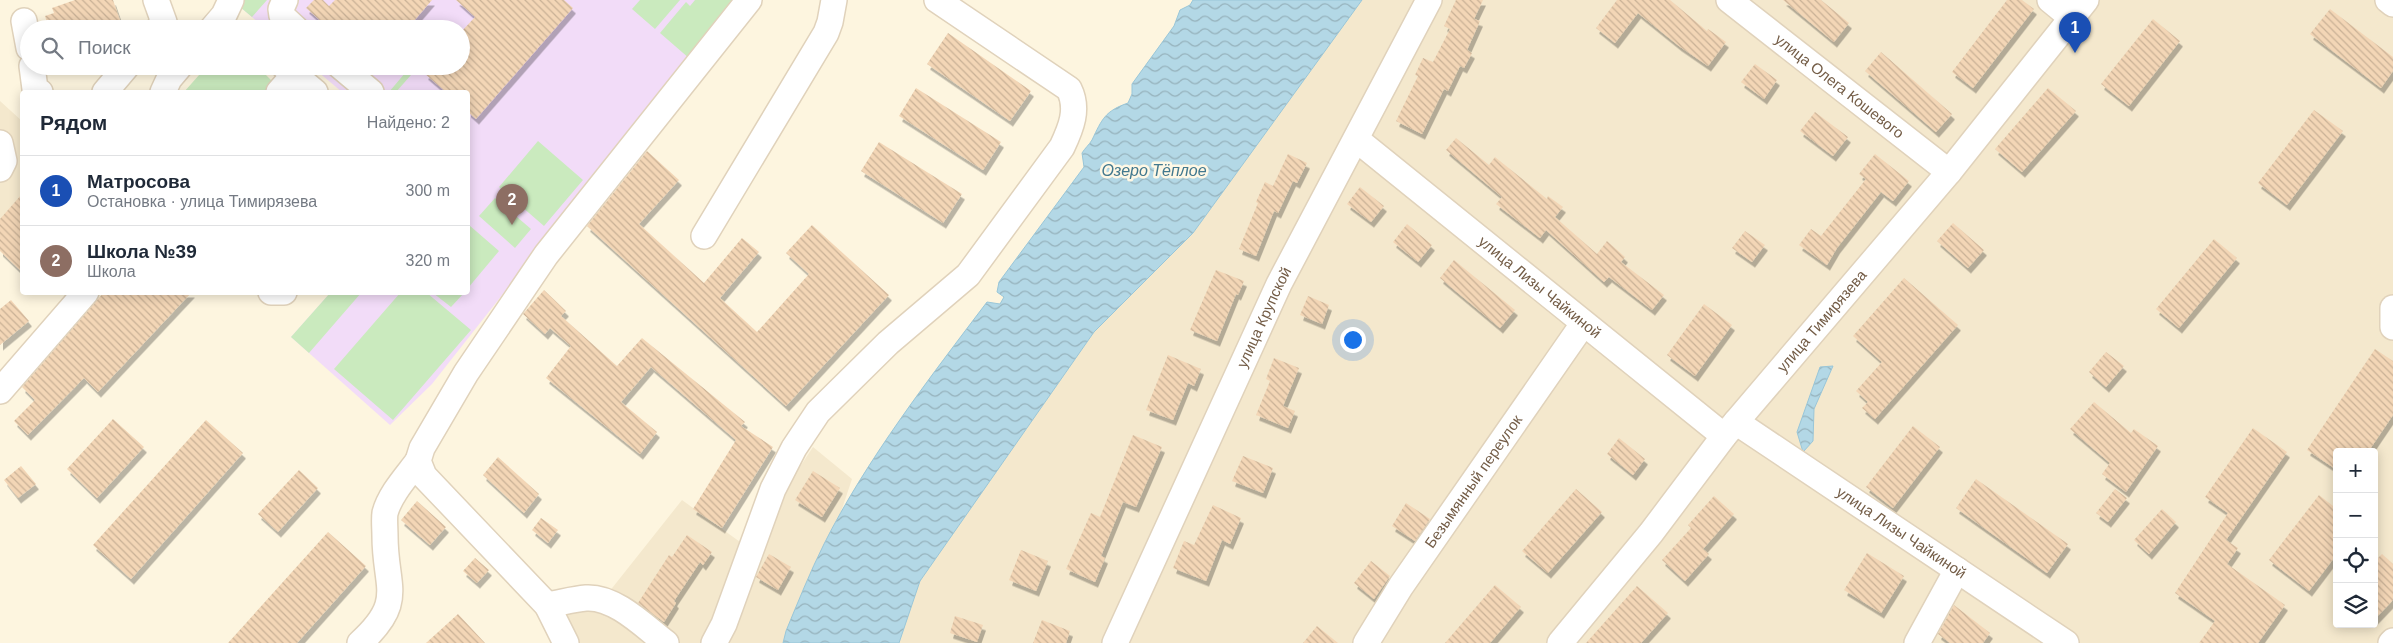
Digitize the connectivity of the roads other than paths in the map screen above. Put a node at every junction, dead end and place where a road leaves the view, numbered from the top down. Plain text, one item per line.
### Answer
1 (156, 0) edge
2 (285, 0) edge
3 (750, 0) edge
4 (834, 0) edge
5 (938, 0) edge
6 (1429, 0) edge
7 (1729, 0) edge
8 (2050, 0) edge
9 (2388, 0) edge
10 (2393, 4) edge
11 (2079, 9) edge
12 (163, 20) edge
13 (286, 20) edge
14 (33, 75) edge
15 (119, 75) edge
16 (172, 75) edge
17 (351, 75) edge
18 (286, 78) edge
19 (37, 90) edge
20 (107, 90) edge
21 (164, 90) edge
22 (310, 90) edge
23 (369, 90) edge
24 (1356, 139) junction
25 (0, 143) edge
26 (0, 168) edge
27 (1949, 172) junction
28 (704, 236) dead end
29 (83, 295) edge
30 (2393, 308) edge
31 (1583, 324) junction
32 (2393, 327) edge
33 (0, 391) edge
34 (1730, 429) junction
35 (418, 461) junction
36 (1957, 570) junction
37 (547, 605) junction
38 (360, 643) edge
39 (566, 643) edge
40 (666, 643) edge
41 (714, 643) edge
42 (1115, 643) edge
43 (1366, 643) edge
44 (1560, 643) edge
45 (1917, 643) edge
46 (2066, 643) edge

1 - 12 street
2 - 13 street
3 - 35 street
4 - 28 street
5 - 41 street
6 - 24 street, улица Крупской
7 - 27 street, улица Олега Кошевого
8 - 11 street
9 - 10 street
11 - 27 street, улица Тимирязева
14 - 19 street
15 - 20 street
16 - 21 street
17 - 23 street
18 - 22 street
24 - 31 street, улица Лизы Чайкиной
24 - 42 street, улица Крупской
25 - 26 street
27 - 34 street, улица Тимирязева
29 - 33 street
30 - 32 street
31 - 34 street, улица Лизы Чайкиной
31 - 43 street, Безымянный переулок
34 - 36 street, улица Лизы Чайкиной
34 - 44 street, улица Тимирязева
35 - 37 street
35 - 38 street
36 - 45 street
36 - 46 street, улица Лизы Чайкиной
37 - 39 street
37 - 40 street

